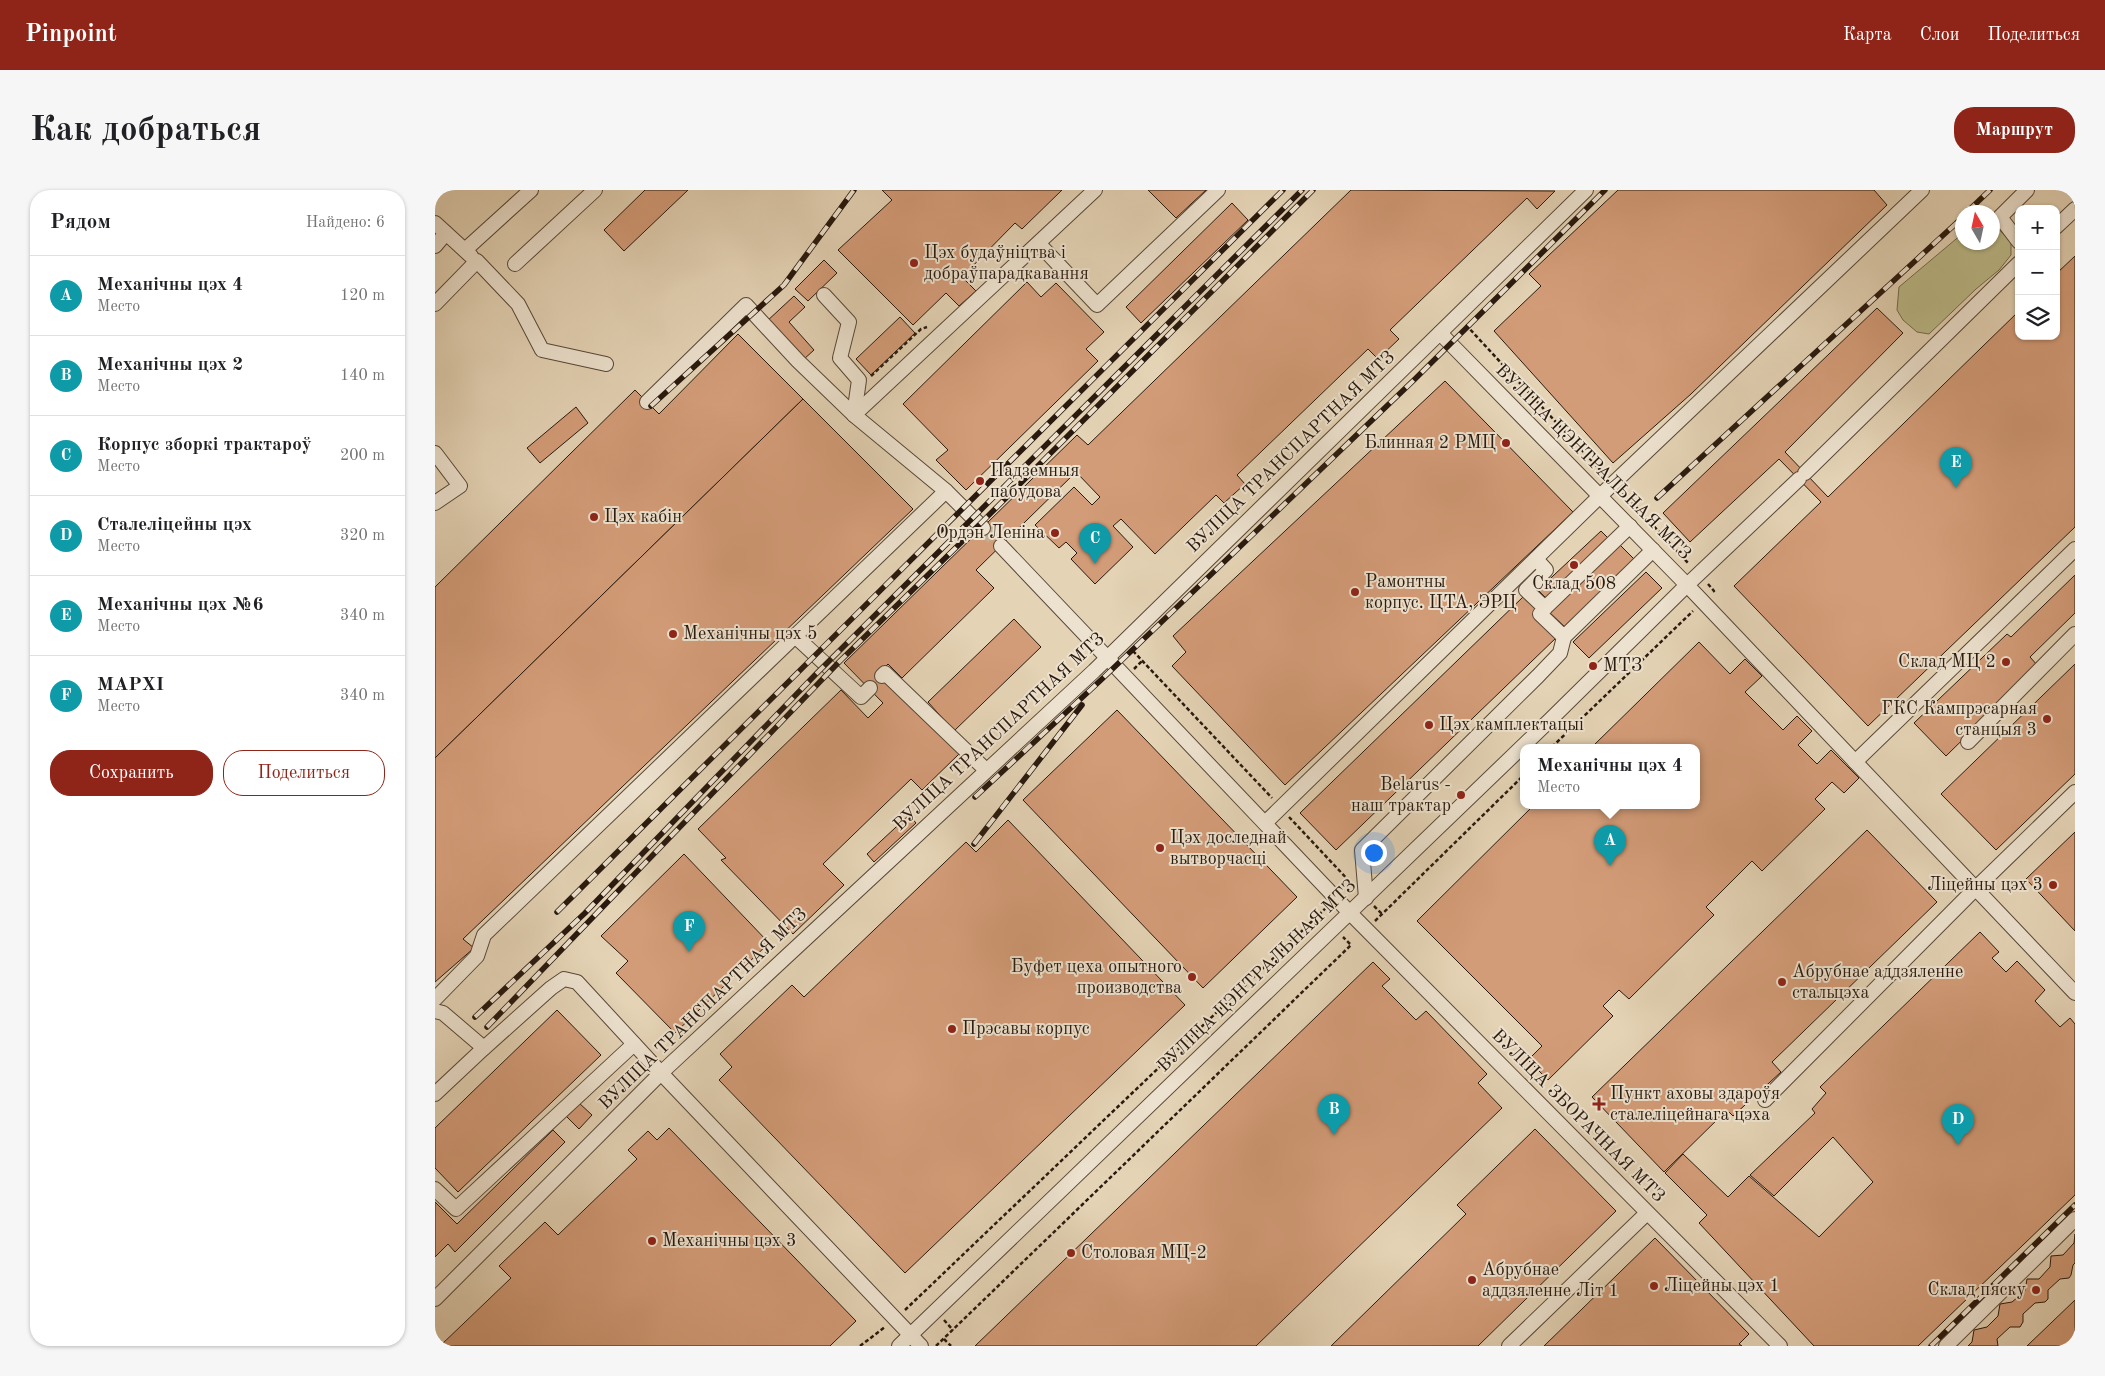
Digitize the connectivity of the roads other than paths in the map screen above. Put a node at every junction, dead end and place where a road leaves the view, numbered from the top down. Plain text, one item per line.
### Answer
1 (531, 190) edge
2 (595, 190) edge
3 (1095, 190) edge
4 (1218, 190) edge
5 (1586, 190) edge
6 (1923, 190) edge
7 (2027, 190) edge
8 (2075, 209) edge
9 (435, 223) edge
10 (2060, 223) edge
11 (446, 233) junction
12 (2015, 237) edge
13 (1039, 244) junction
14 (435, 246) edge
15 (465, 250) junction
16 (477, 261) junction
17 (515, 264) dead end
18 (2015, 267) edge
19 (825, 295) dead end
20 (435, 304) edge
21 (1440, 333) junction
22 (606, 364) dead end
23 (647, 402) dead end
24 (854, 415) junction
25 (435, 453) edge
26 (946, 491) junction
27 (1600, 496) junction
28 (435, 503) edge
29 (1630, 526) junction
30 (983, 528) tunnel mouth
31 (1001, 546) tunnel mouth
32 (2075, 549) edge
33 (1653, 550) junction
34 (1535, 559) junction
35 (1687, 585) junction
36 (1545, 608) junction
37 (2075, 634) edge
38 (795, 636) junction
39 (1564, 637) junction
40 (1108, 657) junction
41 (882, 676) dead end
42 (870, 688) dead end
43 (1968, 742) dead end
44 (1524, 744) edge
45 (1520, 748) edge
46 (1855, 762) junction
47 (986, 770) junction
48 (2075, 792) edge
49 (1265, 823) junction
50 (1975, 889) junction
51 (1366, 898) junction
52 (1350, 913) junction
53 (2075, 993) edge
54 (435, 998) edge
55 (435, 1011) edge
56 (634, 1044) junction
57 (484, 1048) junction
58 (661, 1073) junction
59 (435, 1094) edge
60 (1765, 1100) dead end
61 (435, 1189) edge
62 (1647, 1213) junction
63 (2075, 1219) edge
64 (436, 1296) edge
65 (910, 1335) junction
66 (899, 1346) edge
67 (921, 1346) edge
68 (1509, 1346) edge
69 (1780, 1346) edge
70 (1946, 1346) edge

1 - 15 lane
2 - 17 lane
3 - 13 lane
4 - 13 lane
5 - 21 lane, ВУЛІЦА ТРАНСПАРТНАЯ МТЗ
6 - 27 lane
7 - 12 lane
8 - 10 lane
9 - 11 lane
11 - 14 lane
11 - 15 lane
13 - 24 lane
15 - 16 lane
16 - 20 lane
16 - 22 lane
18 - 35 lane
19 - 24 lane
21 - 27 lane, ВУЛІЦА ЦЭНТРАЛЬНАЯ МТЗ
21 - 40 lane, ВУЛІЦА ТРАНСПАРТНАЯ МТЗ
23 - 24 lane
24 - 26 lane
25 - 28 lane
26 - 30 lane
26 - 38 lane
27 - 29 lane, ВУЛІЦА ЦЭНТРАЛЬНАЯ МТЗ
27 - 34 lane
29 - 33 lane, ВУЛІЦА ЦЭНТРАЛЬНАЯ МТЗ
29 - 36 lane
31 - 40 lane, ВУЛІЦА ЗБОРАЧНАЯ МТЗ
32 - 46 lane
33 - 35 lane, ВУЛІЦА ЦЭНТРАЛЬНАЯ МТЗ
33 - 39 lane
34 - 36 lane
34 - 49 lane
35 - 44 lane, ВУЛІЦА ЦЭНТРАЛЬНАЯ МТЗ
35 - 46 lane
36 - 39 lane
37 - 43 lane
38 - 42 lane
38 - 54 lane
39 - 51 lane
40 - 47 lane, ВУЛІЦА ТРАНСПАРТНАЯ МТЗ
40 - 49 lane, ВУЛІЦА ЗБОРАЧНАЯ МТЗ
41 - 47 lane
45 - 51 lane, ВУЛІЦА ЦЭНТРАЛЬНАЯ МТЗ
46 - 50 lane
47 - 58 lane, ВУЛІЦА ТРАНСПАРТНАЯ МТЗ
48 - 50 lane
49 - 52 lane, ВУЛІЦА ЗБОРАЧНАЯ МТЗ
50 - 53 lane
50 - 60 lane
51 - 52 lane, ВУЛІЦА ЦЭНТРАЛЬНАЯ МТЗ
52 - 62 lane, ВУЛІЦА ЗБОРАЧНАЯ МТЗ
52 - 65 lane, ВУЛІЦА ЦЭНТРАЛЬНАЯ МТЗ
55 - 57 lane
56 - 57 lane
56 - 58 lane
56 - 61 lane
57 - 59 lane
58 - 64 lane, ВУЛІЦА ТРАНСПАРТНАЯ МТЗ
58 - 65 lane
62 - 68 lane
62 - 69 lane, ВУЛІЦА ЗБОРАЧНАЯ МТЗ
63 - 70 lane
65 - 66 lane, ВУЛІЦА ЦЭНТРАЛЬНАЯ МТЗ
65 - 67 lane

